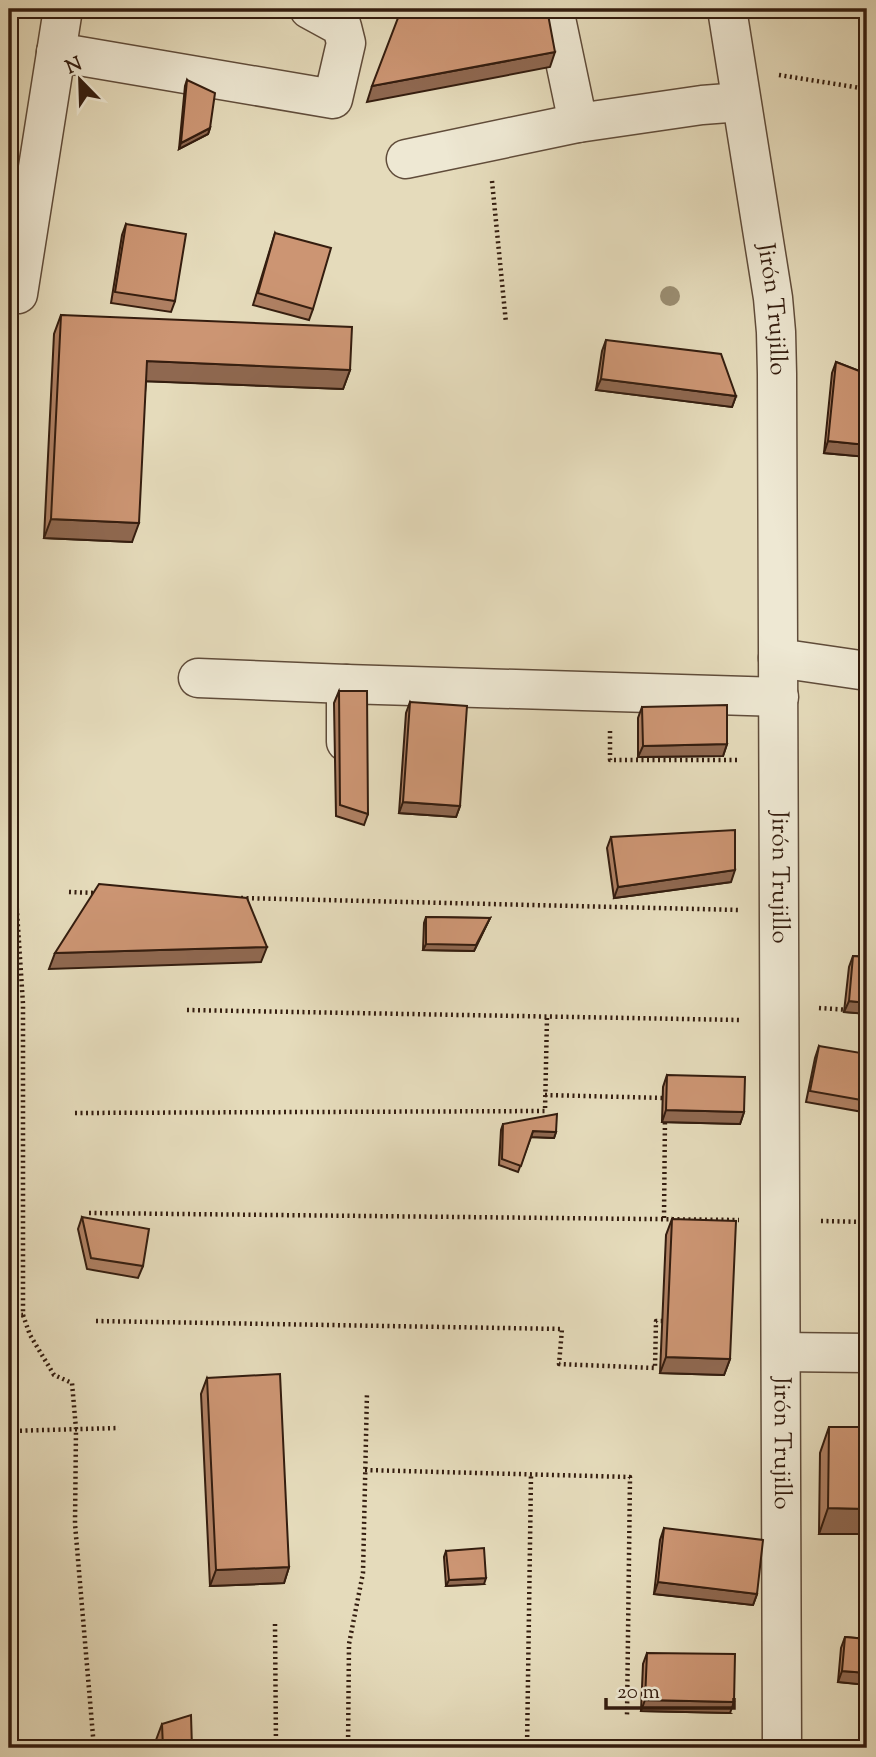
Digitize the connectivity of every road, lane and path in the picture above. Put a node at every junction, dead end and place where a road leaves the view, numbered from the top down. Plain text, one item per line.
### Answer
1 (63, 9) edge
2 (309, 9) edge
3 (554, 9) edge
4 (727, 9) edge
5 (56, 52) junction
6 (739, 85) junction
7 (867, 89) edge
8 (578, 123) junction
9 (406, 159) dead end
10 (491, 173) dead end
11 (18, 294) dead end
12 (506, 323) dead end
13 (778, 658) junction
14 (867, 671) edge
15 (198, 678) dead end
16 (346, 684) junction
17 (609, 692) junction
18 (779, 697) junction
19 (9, 710) edge
20 (779, 760) junction
21 (346, 778) edge
22 (10, 807) edge
23 (69, 892) dead end
24 (97, 893) edge
25 (236, 898) edge
26 (779, 910) junction
27 (9, 941) edge
28 (19, 942) junction
29 (187, 1010) dead end
30 (547, 1017) junction
31 (780, 1020) junction
32 (545, 1095) junction
33 (75, 1113) dead end
34 (89, 1213) dead end
35 (664, 1218) junction
36 (781, 1221) junction
37 (9, 1315) edge
38 (23, 1315) junction
39 (96, 1321) dead end
40 (670, 1321) edge
41 (781, 1352) junction
42 (867, 1353) edge
43 (367, 1392) dead end
44 (119, 1428) dead end
45 (76, 1429) junction
46 (9, 1431) edge
47 (365, 1470) junction
48 (531, 1475) junction
49 (275, 1624) dead end
50 (627, 1716) dead end
51 (94, 1748) edge
52 (276, 1748) edge
53 (348, 1748) edge
54 (527, 1748) edge
55 (782, 1748) edge

1 - 5 street
2 - 5 street
3 - 8 street
4 - 6 street, Jirón Trujillo
5 - 11 street
6 - 7 path
6 - 8 street
6 - 13 street, Jirón Trujillo
8 - 9 street
10 - 12 path
13 - 14 street
13 - 18 street, Jirón Trujillo
15 - 16 street
16 - 17 street
16 - 21 street
17 - 18 street
17 - 20 path
18 - 20 street, Jirón Trujillo
19 - 22 path
20 - 26 street, Jirón Trujillo
22 - 28 path
23 - 24 path
25 - 26 path
26 - 31 street, Jirón Trujillo
27 - 28 path
28 - 38 path
29 - 30 path
30 - 31 path
30 - 32 path
31 - 36 street, Jirón Trujillo
32 - 33 path
32 - 35 path
34 - 35 path
35 - 36 path
36 - 41 street, Jirón Trujillo
37 - 38 path
38 - 45 path
39 - 40 path
41 - 42 street
41 - 55 street, Jirón Trujillo
43 - 47 path
44 - 45 path
45 - 46 path
45 - 51 path
47 - 48 path
47 - 53 path
48 - 50 path
48 - 54 path
49 - 52 path

